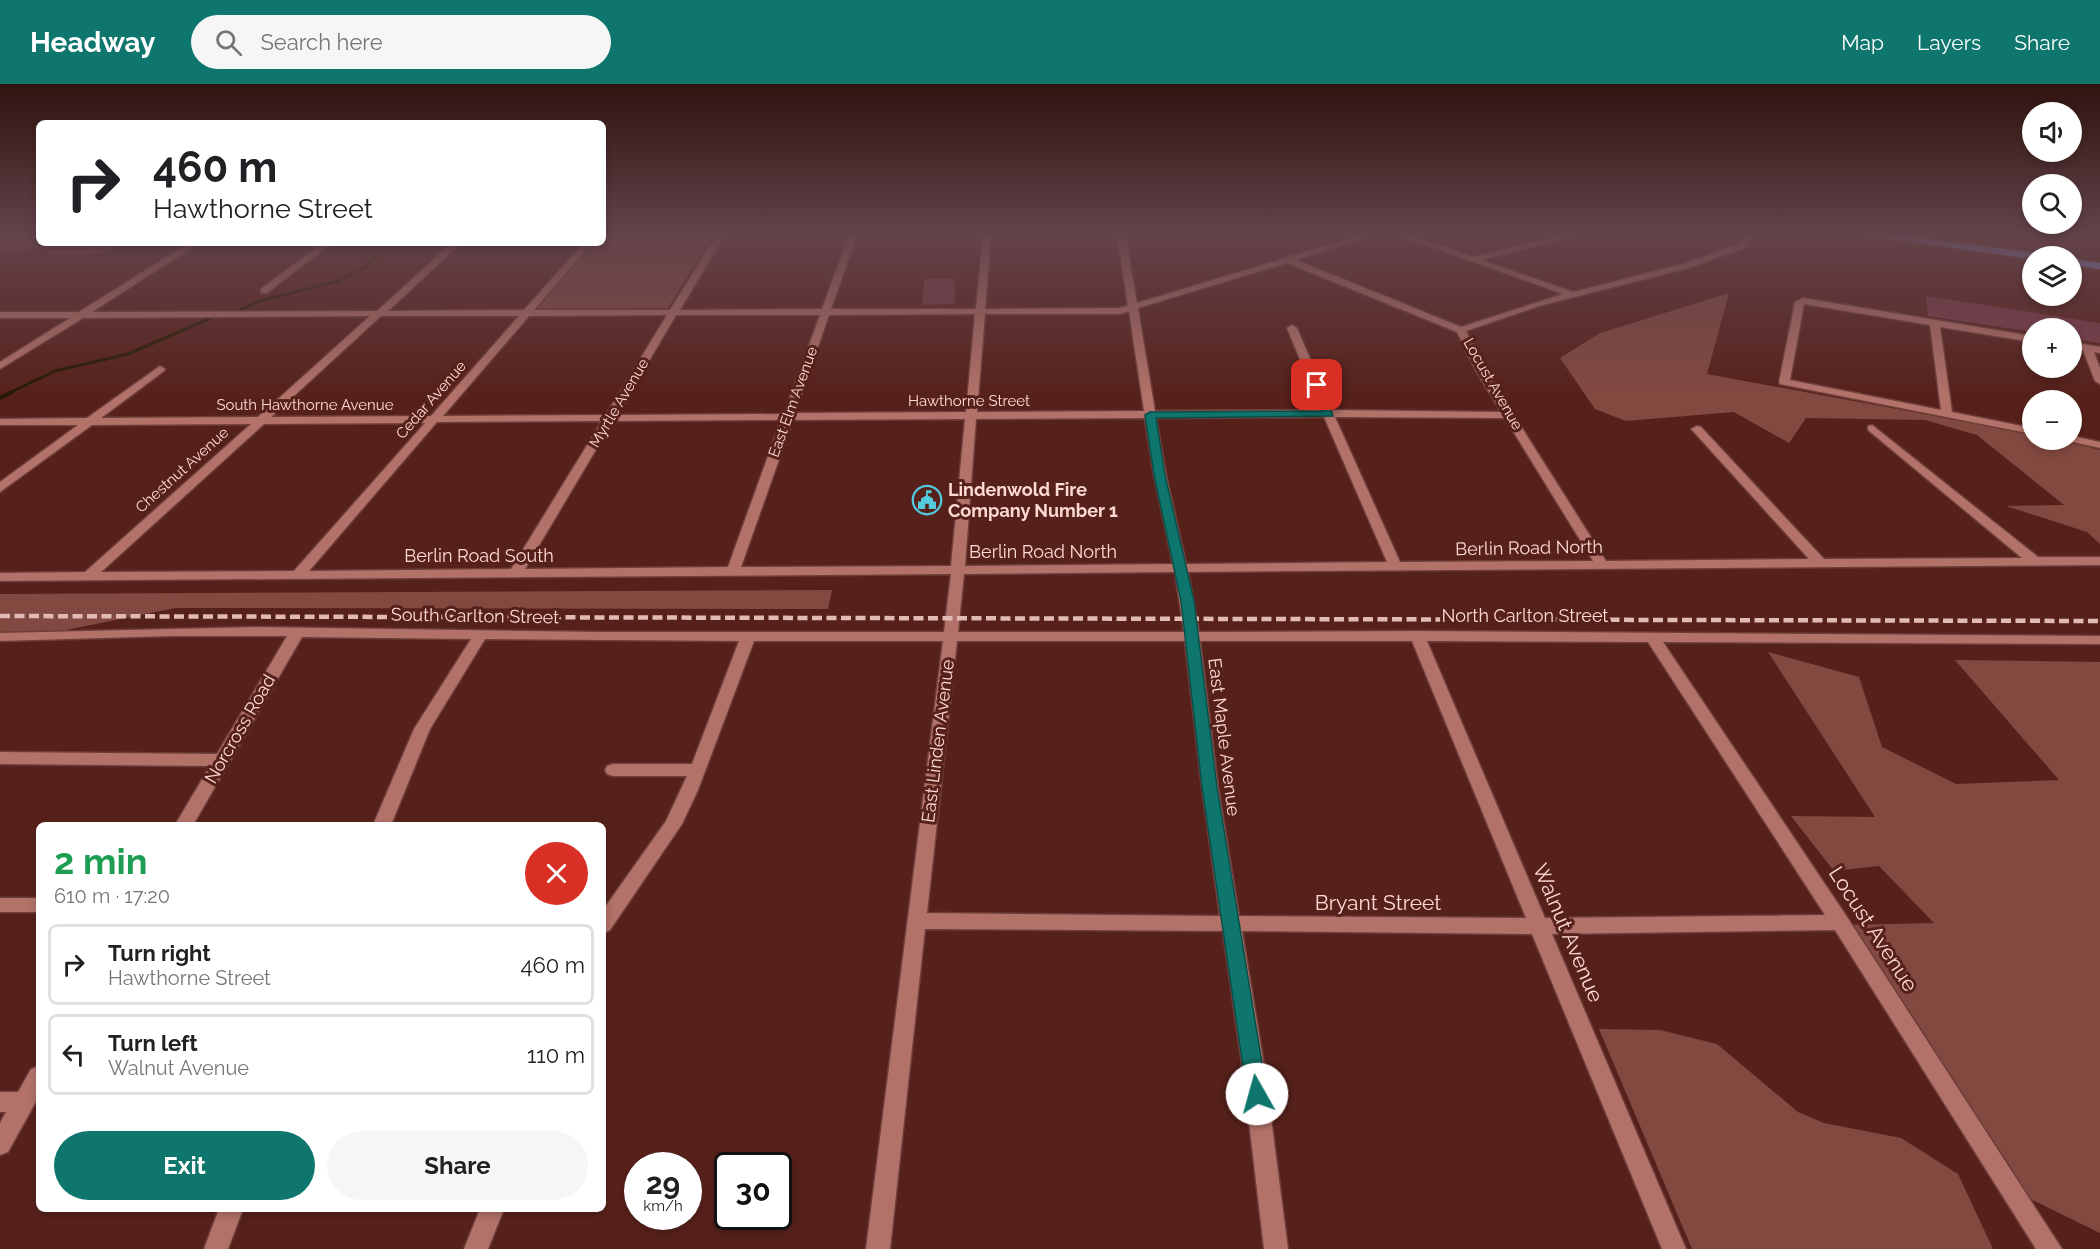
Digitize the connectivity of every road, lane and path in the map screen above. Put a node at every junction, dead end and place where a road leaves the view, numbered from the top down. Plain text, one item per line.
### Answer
1 (127, 286) edge
2 (270, 286) edge
3 (408, 286) edge
4 (550, 286) edge
5 (689, 286) edge
6 (835, 286) edge
7 (983, 286) edge
8 (1131, 286) edge
9 (1203, 286) edge
10 (1353, 286) edge
11 (1550, 286) edge
12 (1607, 286) edge
13 (264, 291) dead end
14 (1574, 295) junction
15 (1134, 308) junction
16 (674, 311) junction
17 (826, 311) junction
18 (981, 311) junction
19 (527, 312) junction
20 (378, 313) junction
21 (84, 314) junction
22 (0, 315) edge
23 (1935, 323) junction
24 (1292, 328) dead end
25 (1461, 330) junction
26 (2022, 337) edge
27 (2082, 347) edge
28 (2087, 348) junction
29 (2100, 350) edge
30 (0, 366) edge
31 (160, 369) dead end
32 (2100, 381) edge
33 (1329, 414) junction
34 (1150, 415) junction
35 (1510, 415) junction
36 (1947, 415) junction
37 (971, 416) junction
38 (785, 418) junction
39 (610, 419) junction
40 (260, 420) junction
41 (433, 420) junction
42 (0, 422) edge
43 (87, 422) junction
44 (1872, 428) dead end
45 (1697, 429) dead end
46 (2022, 429) edge
47 (2082, 441) edge
48 (2100, 445) edge
49 (0, 488) edge
50 (2100, 561) edge
51 (2036, 562) junction
52 (1821, 564) junction
53 (1603, 566) junction
54 (1396, 568) junction
55 (1181, 569) junction
56 (958, 571) junction
57 (733, 572) junction
58 (515, 574) junction
59 (88, 576) junction
60 (297, 576) junction
61 (0, 577) edge
62 (296, 633) junction
63 (1417, 635) junction
64 (1652, 636) junction
65 (0, 637) edge
66 (479, 637) junction
67 (748, 637) junction
68 (950, 637) junction
69 (1192, 637) junction
70 (2100, 640) edge
71 (0, 758) edge
72 (222, 760) junction
73 (613, 770) dead end
74 (698, 770) junction
75 (186, 822) edge
76 (383, 822) edge
77 (0, 905) edge
78 (36, 905) edge
79 (606, 921) edge
80 (916, 921) junction
81 (1840, 922) junction
82 (1231, 925) junction
83 (1539, 926) junction
84 (36, 1081) edge
85 (0, 1102) edge
86 (24, 1102) junction
87 (0, 1144) edge
88 (230, 1212) edge
89 (491, 1212) edge
90 (216, 1249) edge
91 (476, 1249) edge
92 (878, 1249) edge
93 (1276, 1249) edge
94 (1674, 1249) edge
95 (2050, 1249) edge

1 - 21 street
2 - 13 street
3 - 20 street, Chestnut Avenue
4 - 19 street, Cedar Avenue
5 - 16 street, Myrtle Avenue
6 - 17 street, East Elm Avenue
7 - 18 street, East Linden Avenue
8 - 15 street, East Maple Avenue
9 - 15 street
10 - 25 street, Locust Avenue
11 - 14 street
12 - 14 street
14 - 25 street
15 - 18 street
15 - 34 street, East Maple Avenue
16 - 17 street
16 - 19 street
16 - 39 street, Myrtle Avenue
17 - 18 street
17 - 38 street, East Elm Avenue
18 - 37 street, East Linden Avenue
19 - 20 street
19 - 41 street, Cedar Avenue
20 - 21 street
20 - 40 street, Chestnut Avenue
21 - 22 street
21 - 30 street
23 - 26 street
23 - 36 street
23 - 36 street
24 - 33 street
25 - 35 street, Locust Avenue
27 - 28 street
28 - 29 street
28 - 32 street
31 - 43 street
33 - 34 street, Hawthorne Street
33 - 35 street, Hawthorne Street
33 - 54 street
34 - 37 street, Hawthorne Street
34 - 55 street, East Maple Avenue
35 - 53 street, Locust Avenue
36 - 46 street
37 - 38 street, Hawthorne Street
37 - 56 street, East Linden Avenue
38 - 39 street, Hawthorne Street
38 - 57 street, East Elm Avenue
39 - 41 street, South Hawthorne Avenue
39 - 58 street, Myrtle Avenue
40 - 41 street, South Hawthorne Avenue
40 - 43 street, South Hawthorne Avenue
40 - 59 street, Chestnut Avenue
41 - 60 street, Cedar Avenue
42 - 43 street, South Hawthorne Avenue
43 - 49 street
44 - 51 street
45 - 52 street
47 - 48 street
50 - 51 street, Berlin Road North
51 - 52 street, Berlin Road North
52 - 53 street, Berlin Road North
53 - 54 street, Berlin Road North
54 - 55 street, Berlin Road North
55 - 56 street, Berlin Road North
55 - 69 street, East Maple Avenue
56 - 57 street, Berlin Road South
56 - 68 street, East Linden Avenue
57 - 58 street, Berlin Road South
58 - 60 street, Berlin Road South
59 - 60 street, Berlin Road South
59 - 61 street, Berlin Road South
62 - 65 street, South Carlton Street
62 - 66 street, South Carlton Street
62 - 72 street, Norcross Road
63 - 64 street, North Carlton Street
63 - 69 street, North Carlton Street
63 - 83 street, Walnut Avenue
64 - 70 street, North Carlton Street
64 - 81 street, Locust Avenue
66 - 67 street, South Carlton Street
66 - 76 street
67 - 68 street, South Carlton Street
67 - 74 street
68 - 69 street, North Carlton Street
68 - 80 street, East Linden Avenue
69 - 82 street, East Maple Avenue
71 - 72 street
72 - 75 street, Norcross Road
73 - 74 street
74 - 79 street
77 - 78 street
80 - 82 street, Bryant Street
80 - 92 street, East Linden Avenue
81 - 83 street, Bryant Street
81 - 95 street, Locust Avenue
82 - 83 street, Bryant Street
82 - 93 street, East Maple Avenue
83 - 94 street, Walnut Avenue
84 - 86 street
85 - 86 street
86 - 87 street
88 - 90 street
89 - 91 street

